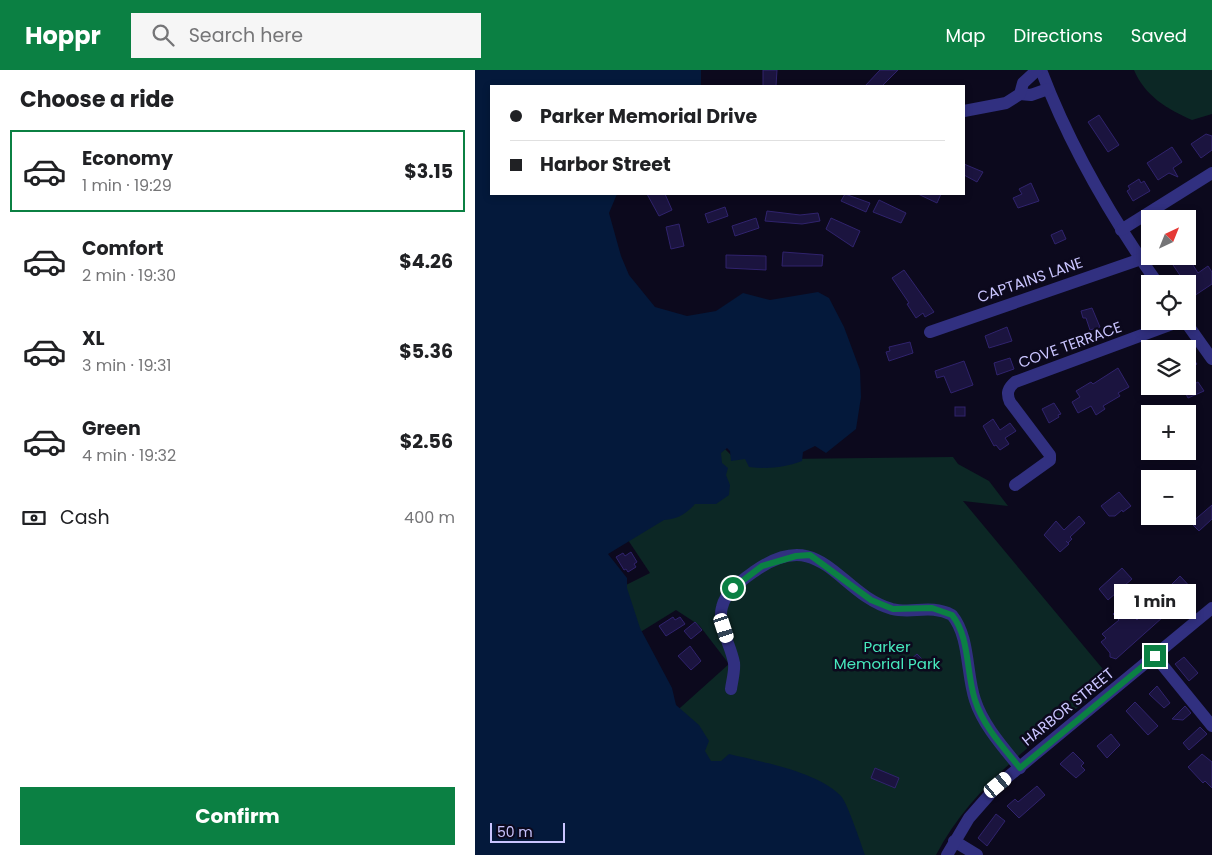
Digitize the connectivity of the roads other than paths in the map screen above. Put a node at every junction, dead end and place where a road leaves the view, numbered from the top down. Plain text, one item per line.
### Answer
1 (1039, 70) edge
2 (1048, 89) junction
3 (1020, 94) junction
4 (965, 111) edge
5 (1212, 173) edge
6 (1121, 230) junction
7 (1141, 259) joint
8 (1156, 330) edge
9 (1191, 330) edge
10 (930, 332) dead end
11 (1212, 359) edge
12 (1015, 485) dead end
13 (1212, 608) edge
14 (1155, 656) junction
15 (731, 689) dead end
16 (1212, 726) edge
17 (1020, 768) junction
18 (954, 841) junction
19 (947, 855) edge
20 (977, 855) edge

1 - 2 street
1 - 3 street
2 - 3 street
2 - 6 street
3 - 4 street
5 - 6 street
6 - 7 street
7 - 10 street, CAPTAINS LANE
8 - 12 street, COVE TERRACE
9 - 11 street
13 - 14 street, HARBOR STREET
14 - 16 street
14 - 17 street, HARBOR STREET
15 - 17 street
17 - 18 street, HARBOR STREET
18 - 19 street, HARBOR STREET
18 - 20 street

